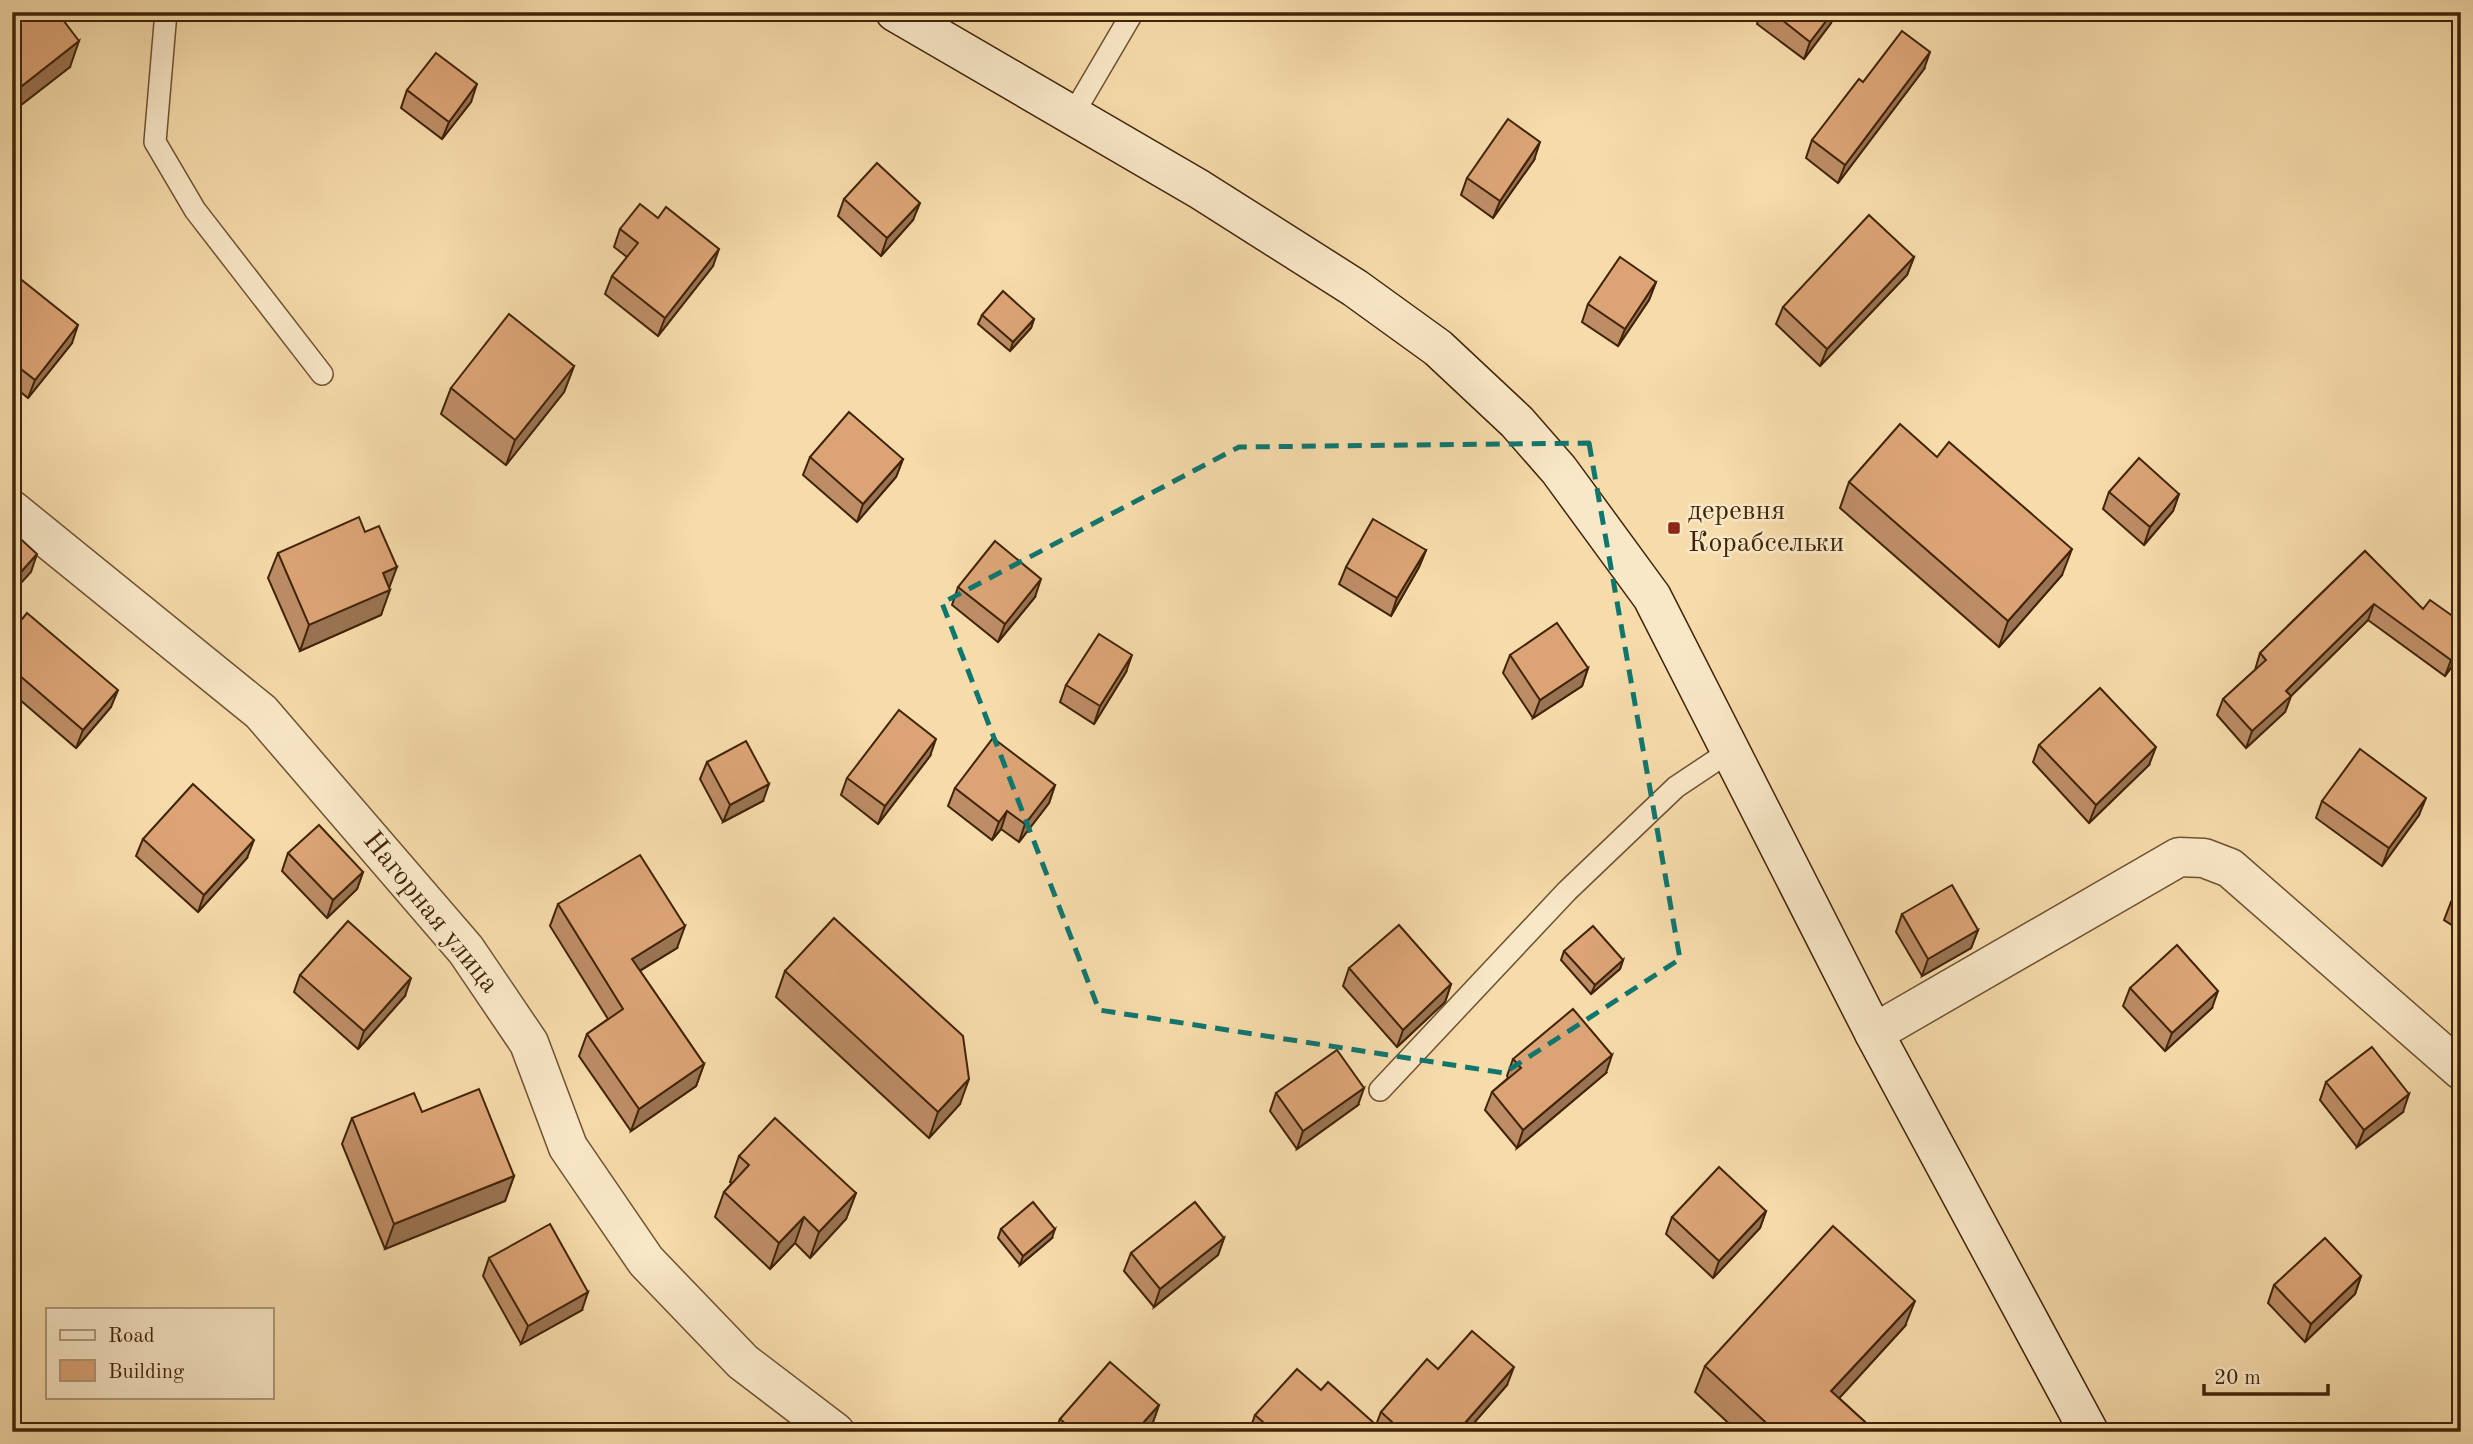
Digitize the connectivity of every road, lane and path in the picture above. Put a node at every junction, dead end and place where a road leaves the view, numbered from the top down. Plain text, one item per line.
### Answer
1 (166, 12) edge
2 (895, 12) edge
3 (1133, 12) edge
4 (1072, 116) junction
5 (322, 374) dead end
6 (12, 510) edge
7 (1730, 751) junction
8 (1874, 1032) junction
9 (2461, 1070) edge
10 (1380, 1090) dead end
11 (835, 1432) edge
12 (2089, 1432) edge

1 - 5 lane
2 - 4 street
3 - 4 lane
4 - 7 street
6 - 11 street, Нагорная улица
7 - 8 street
7 - 10 lane
8 - 9 street
8 - 12 street

